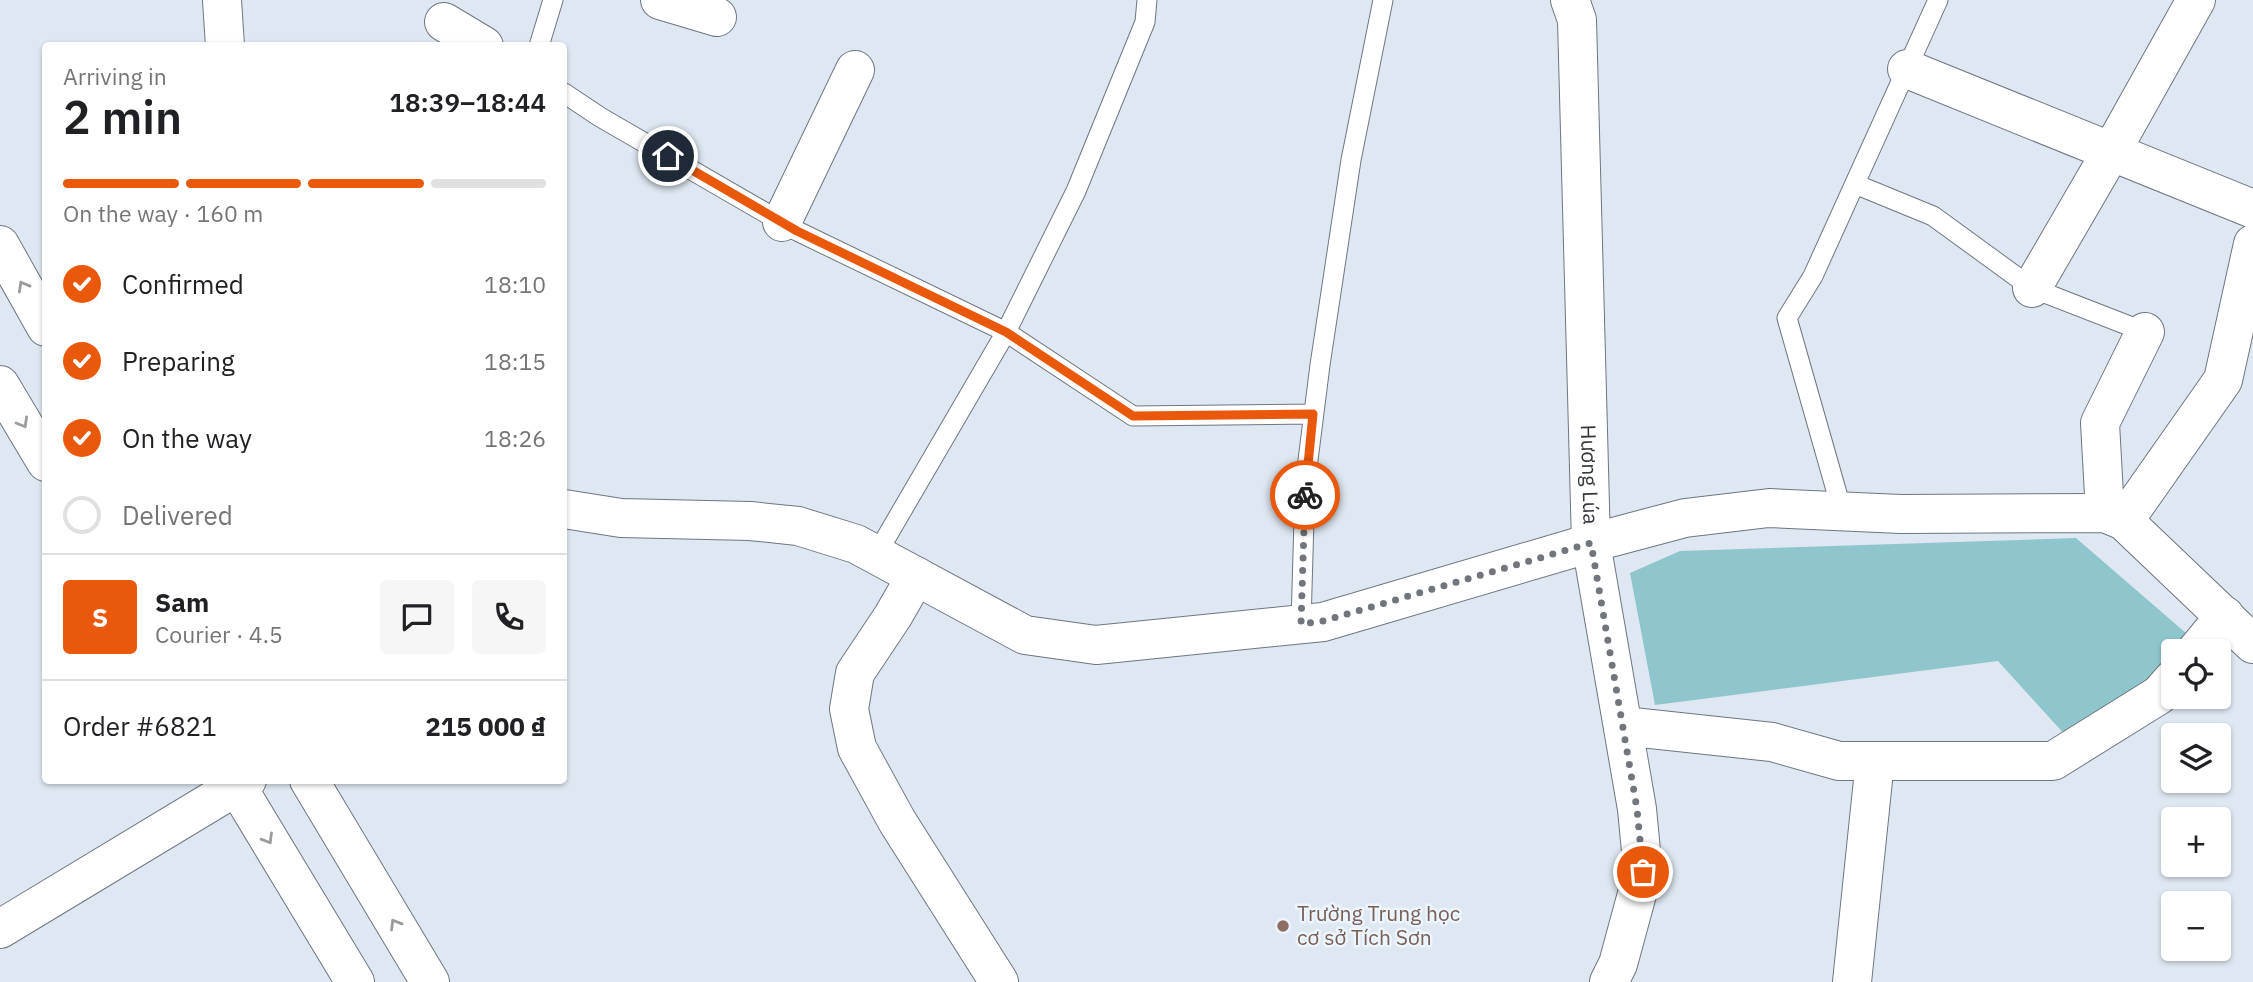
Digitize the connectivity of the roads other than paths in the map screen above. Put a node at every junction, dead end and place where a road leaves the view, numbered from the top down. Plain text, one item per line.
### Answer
1 (222, 0) edge
2 (553, 0) edge
3 (660, 0) edge
4 (1147, 0) edge
5 (1383, 0) edge
6 (1570, 0) edge
7 (1938, 0) edge
8 (2196, 0) edge
9 (717, 17) dead end
10 (444, 22) dead end
11 (225, 42) edge
12 (477, 42) edge
13 (540, 42) edge
14 (1907, 69) junction
15 (855, 70) dead end
16 (567, 95) edge
17 (2111, 152) junction
18 (1855, 184) junction
19 (2253, 209) edge
20 (782, 222) junction
21 (2253, 244) edge
22 (0, 245) edge
23 (2032, 288) junction
24 (42, 320) edge
25 (1006, 332) junction
26 (2145, 332) joint
27 (0, 385) edge
28 (1313, 414) junction
29 (42, 455) edge
30 (567, 512) edge
31 (1842, 512) junction
32 (2115, 517) junction
33 (1591, 543) junction
34 (876, 555) junction
35 (916, 576) junction
36 (2225, 616) junction
37 (1301, 624) junction
38 (2206, 639) edge
39 (2253, 644) edge
40 (2161, 693) edge
41 (1623, 726) junction
42 (1875, 761) junction
43 (236, 784) edge
44 (240, 784) edge
45 (311, 784) edge
46 (0, 929) edge
47 (355, 982) edge
48 (430, 982) edge
49 (999, 982) edge
50 (1609, 982) edge
51 (1852, 982) edge

1 - 11 street
2 - 13 lane
3 - 9 street
4 - 25 lane
5 - 28 lane
6 - 33 street, Hương Lúa
7 - 14 lane
8 - 17 street
10 - 12 street
14 - 17 street
14 - 18 lane
15 - 20 street
16 - 20 lane
17 - 19 street
17 - 23 street
18 - 23 lane
18 - 31 lane
20 - 25 lane
21 - 32 street
24 -> 22 street
23 - 26 lane
25 - 28 lane
25 - 34 lane
26 - 32 street
27 -> 29 street
28 - 37 lane
30 - 34 street
31 - 32 street
31 - 33 street
32 - 36 street
33 - 37 street
33 - 41 street, Hương Lúa
34 - 35 street
35 - 37 street
35 - 49 street
36 - 38 street
36 - 39 street
40 - 42 street
41 - 42 street
41 - 50 street, Hương Lúa
42 - 51 street
43 - 46 street
44 -> 47 street
48 -> 45 street

